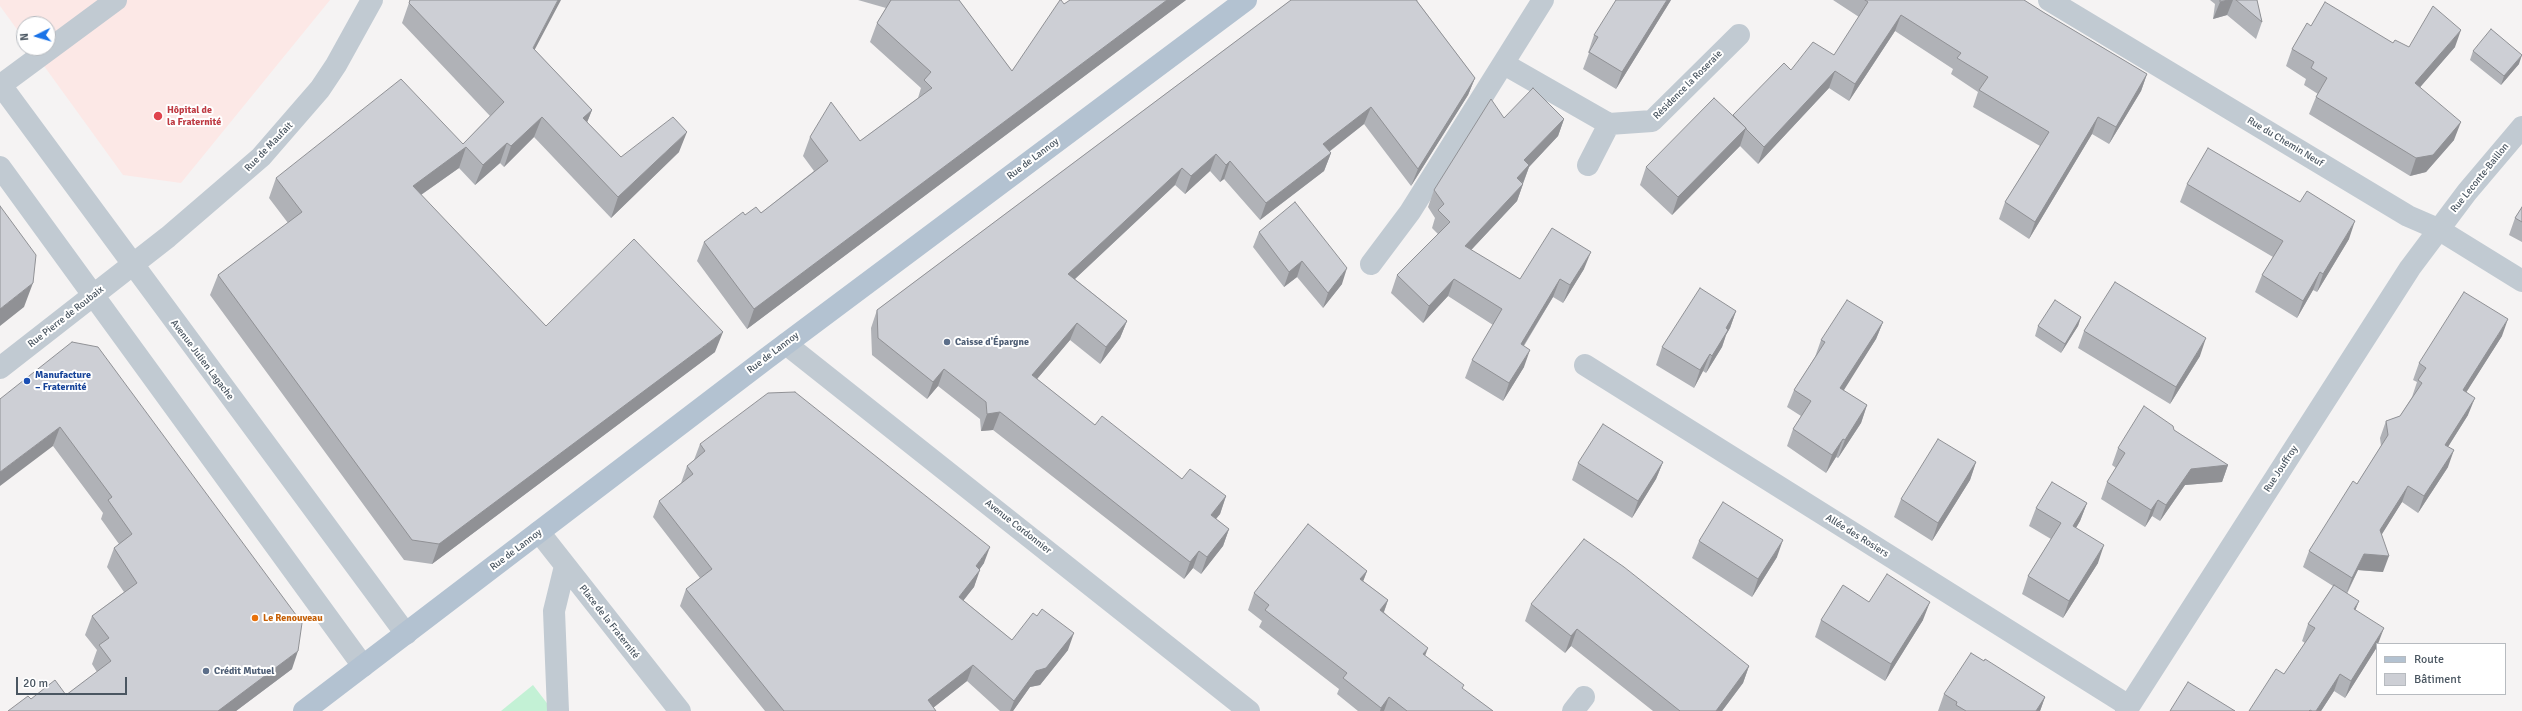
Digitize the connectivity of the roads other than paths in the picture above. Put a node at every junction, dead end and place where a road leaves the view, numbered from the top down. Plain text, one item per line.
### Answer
1 (116, 0) edge
2 (372, 0) edge
3 (1246, 0) edge
4 (1543, 0) edge
5 (2049, 0) edge
6 (2077, 7) edge
7 (1739, 35) dead end
8 (1504, 64) junction
9 (0, 85) edge
10 (1609, 124) junction
11 (2522, 126) edge
12 (1588, 165) dead end
13 (0, 167) edge
14 (2438, 230) junction
15 (1371, 264) dead end
16 (132, 265) junction
17 (2522, 282) edge
18 (94, 295) junction
19 (786, 344) junction
20 (1585, 365) dead end
21 (0, 368) edge
22 (539, 532) junction
23 (565, 566) junction
24 (406, 634) junction
25 (363, 666) junction
26 (2127, 709) edge
27 (304, 711) edge
28 (558, 711) edge
29 (680, 711) edge
30 (1249, 711) edge

1 - 9 street
2 - 16 street, Rue de Maufait
3 - 19 main road, Rue de Lannoy
4 - 8 street
5 - 6 street, Rue du Chemin Neuf
6 - 14 street, Rue du Chemin Neuf
7 - 10 street, Résidence la Roseraie
8 - 10 street
8 - 15 street
9 - 16 street, Avenue Julien Lagache
10 - 12 street
11 - 14 street, Rue Leconte-Baillon
13 - 18 street
14 - 17 street, Rue du Chemin Neuf
14 - 26 street, Rue Jouffroy
16 - 18 street, Rue Pierre de Roubaix
16 - 24 street, Avenue Julien Lagache
18 - 21 street, Rue Pierre de Roubaix
18 - 25 street
19 - 22 main road, Rue de Lannoy
19 - 30 street, Avenue Cordonnier
20 - 26 street, Allée des Rosiers
22 - 23 street, Place de la Fraternité
22 - 24 main road, Rue de Lannoy
23 - 28 street
23 - 29 street, Place de la Fraternité
24 - 25 main road, Rue de Lannoy
25 - 27 main road, Rue de Lannoy

